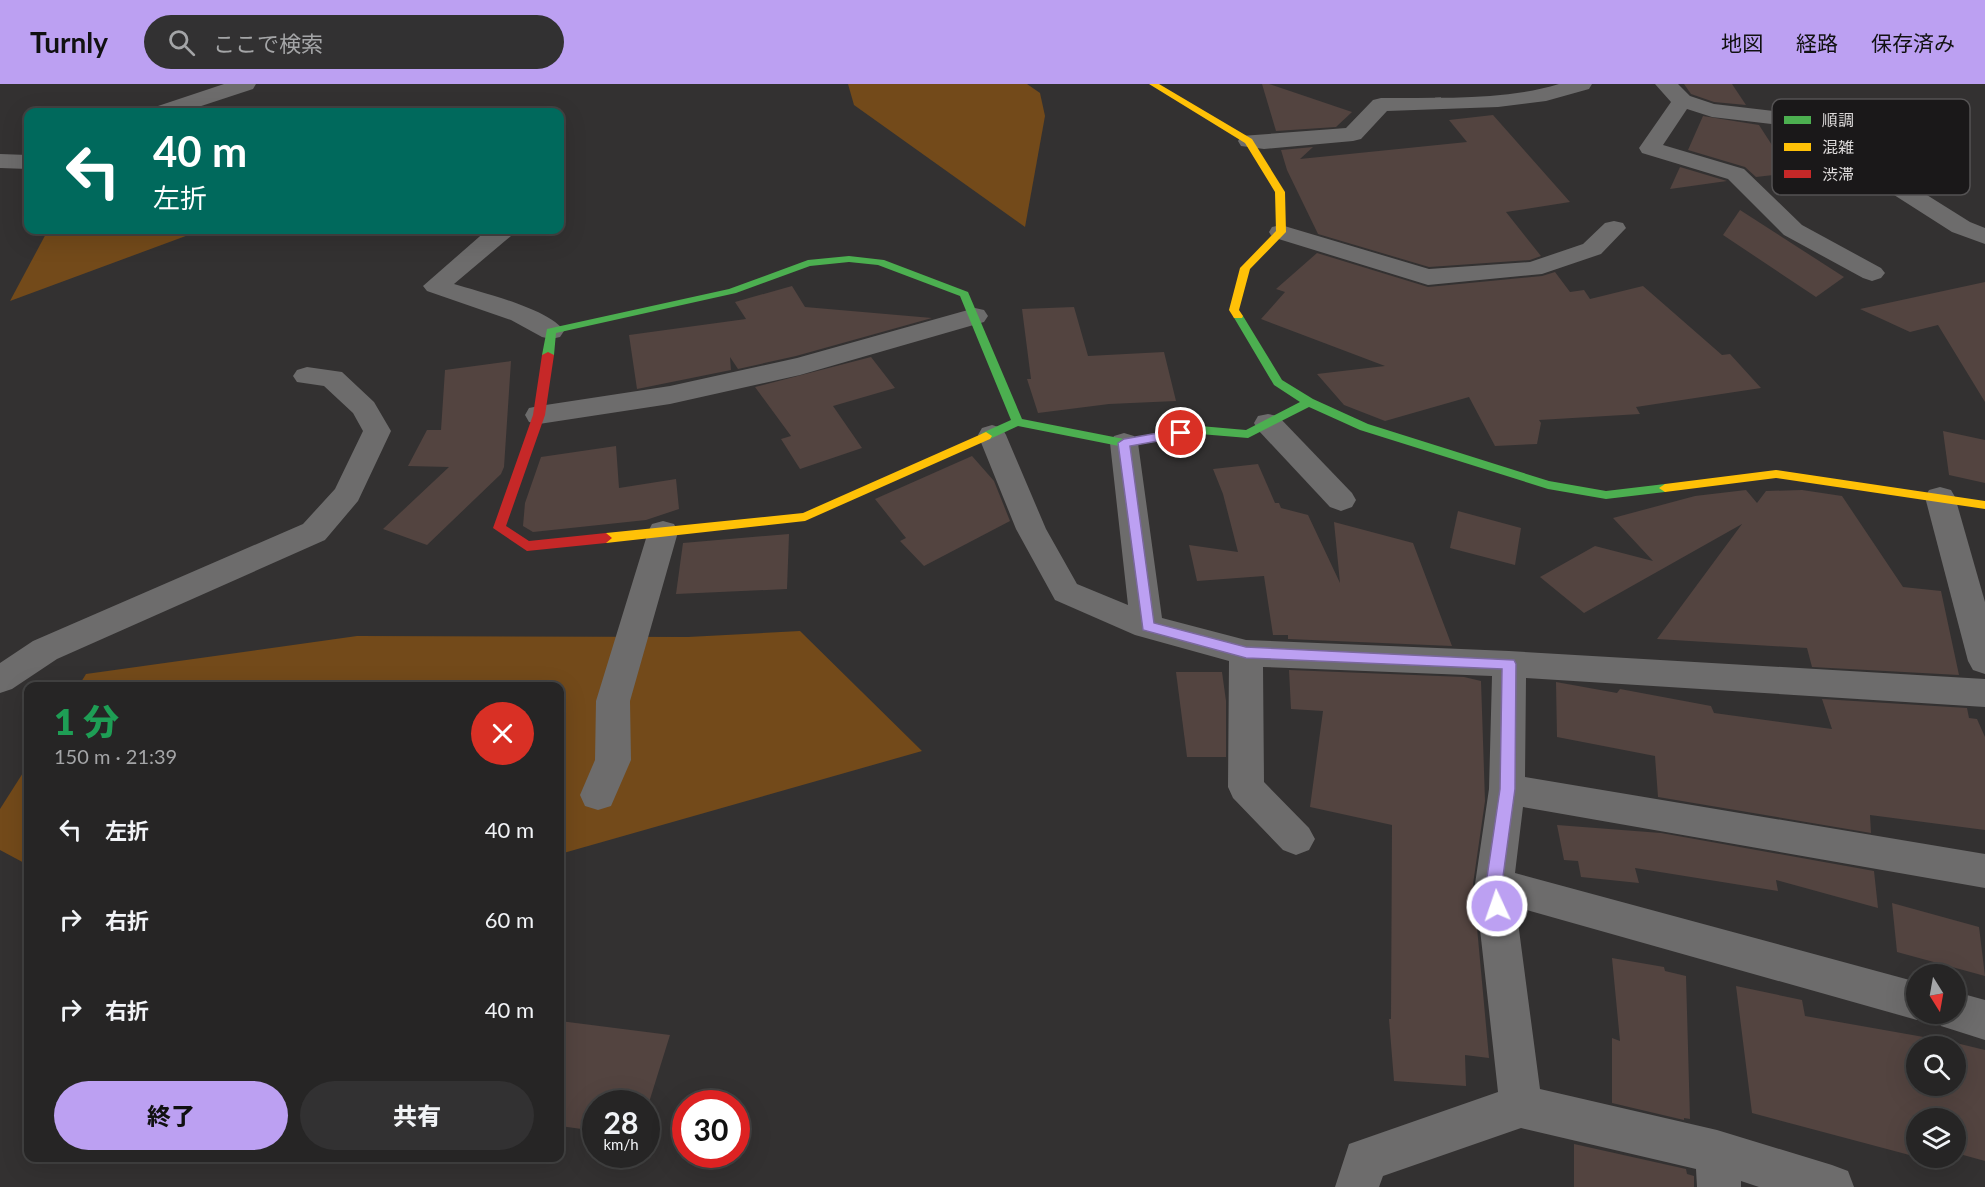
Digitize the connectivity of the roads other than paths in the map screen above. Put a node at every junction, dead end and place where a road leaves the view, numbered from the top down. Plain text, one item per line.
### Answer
1 (245, 84) edge
2 (1153, 84) edge
3 (1490, 84) edge
4 (1581, 84) edge
5 (1674, 93) edge
6 (1509, 100) junction
7 (175, 108) edge
8 (1772, 117) edge
9 (1248, 141) junction
10 (0, 162) edge
11 (24, 162) edge
12 (1910, 195) edge
13 (1614, 228) dead end
14 (1281, 232) junction
15 (496, 234) edge
16 (1985, 237) edge
17 (1872, 273) dead end
18 (975, 316) junction
19 (551, 331) junction
20 (307, 376) dead end
21 (1309, 402) junction
22 (539, 415) junction
23 (1268, 423) junction
24 (1004, 429) junction
25 (1124, 443) junction
26 (1940, 497) junction
27 (1341, 501) dead end
28 (1985, 505) edge
29 (663, 532) junction
30 (1148, 626) junction
31 (1246, 653) junction
32 (1985, 661) edge
33 (1509, 664) junction
34 (0, 680) edge
35 (1985, 693) edge
36 (1508, 789) junction
37 (598, 795) dead end
38 (1296, 839) dead end
39 (1985, 871) edge
40 (1494, 884) junction
41 (1906, 998) edge
42 (1966, 1015) edge
43 (1985, 1020) edge
44 (1521, 1106) junction
45 (1718, 1170) edge
46 (1357, 1187) edge
47 (1832, 1187) edge

1 - 7 street
2 - 9 street
3 - 6 street
4 - 6 street
5 - 8 street
5 - 17 street
6 - 9 street
9 - 14 street
10 - 11 street
12 - 16 street
13 - 14 street
14 - 21 street
15 - 19 street
18 - 19 street
18 - 22 street
18 - 24 street
19 - 22 street
20 - 34 street
21 - 23 street
21 - 26 street
22 - 29 street
23 - 25 street
23 - 27 street
24 - 25 street
24 - 29 street
24 - 30 street
25 - 30 street
26 - 28 street
26 - 32 street
29 - 37 street
30 - 31 street
31 - 33 street
31 - 38 street
33 - 35 street
33 - 36 street
36 - 39 street
36 - 40 street
40 - 41 street
40 - 44 street
42 - 43 street
44 - 45 street
44 - 46 street
45 - 47 street

